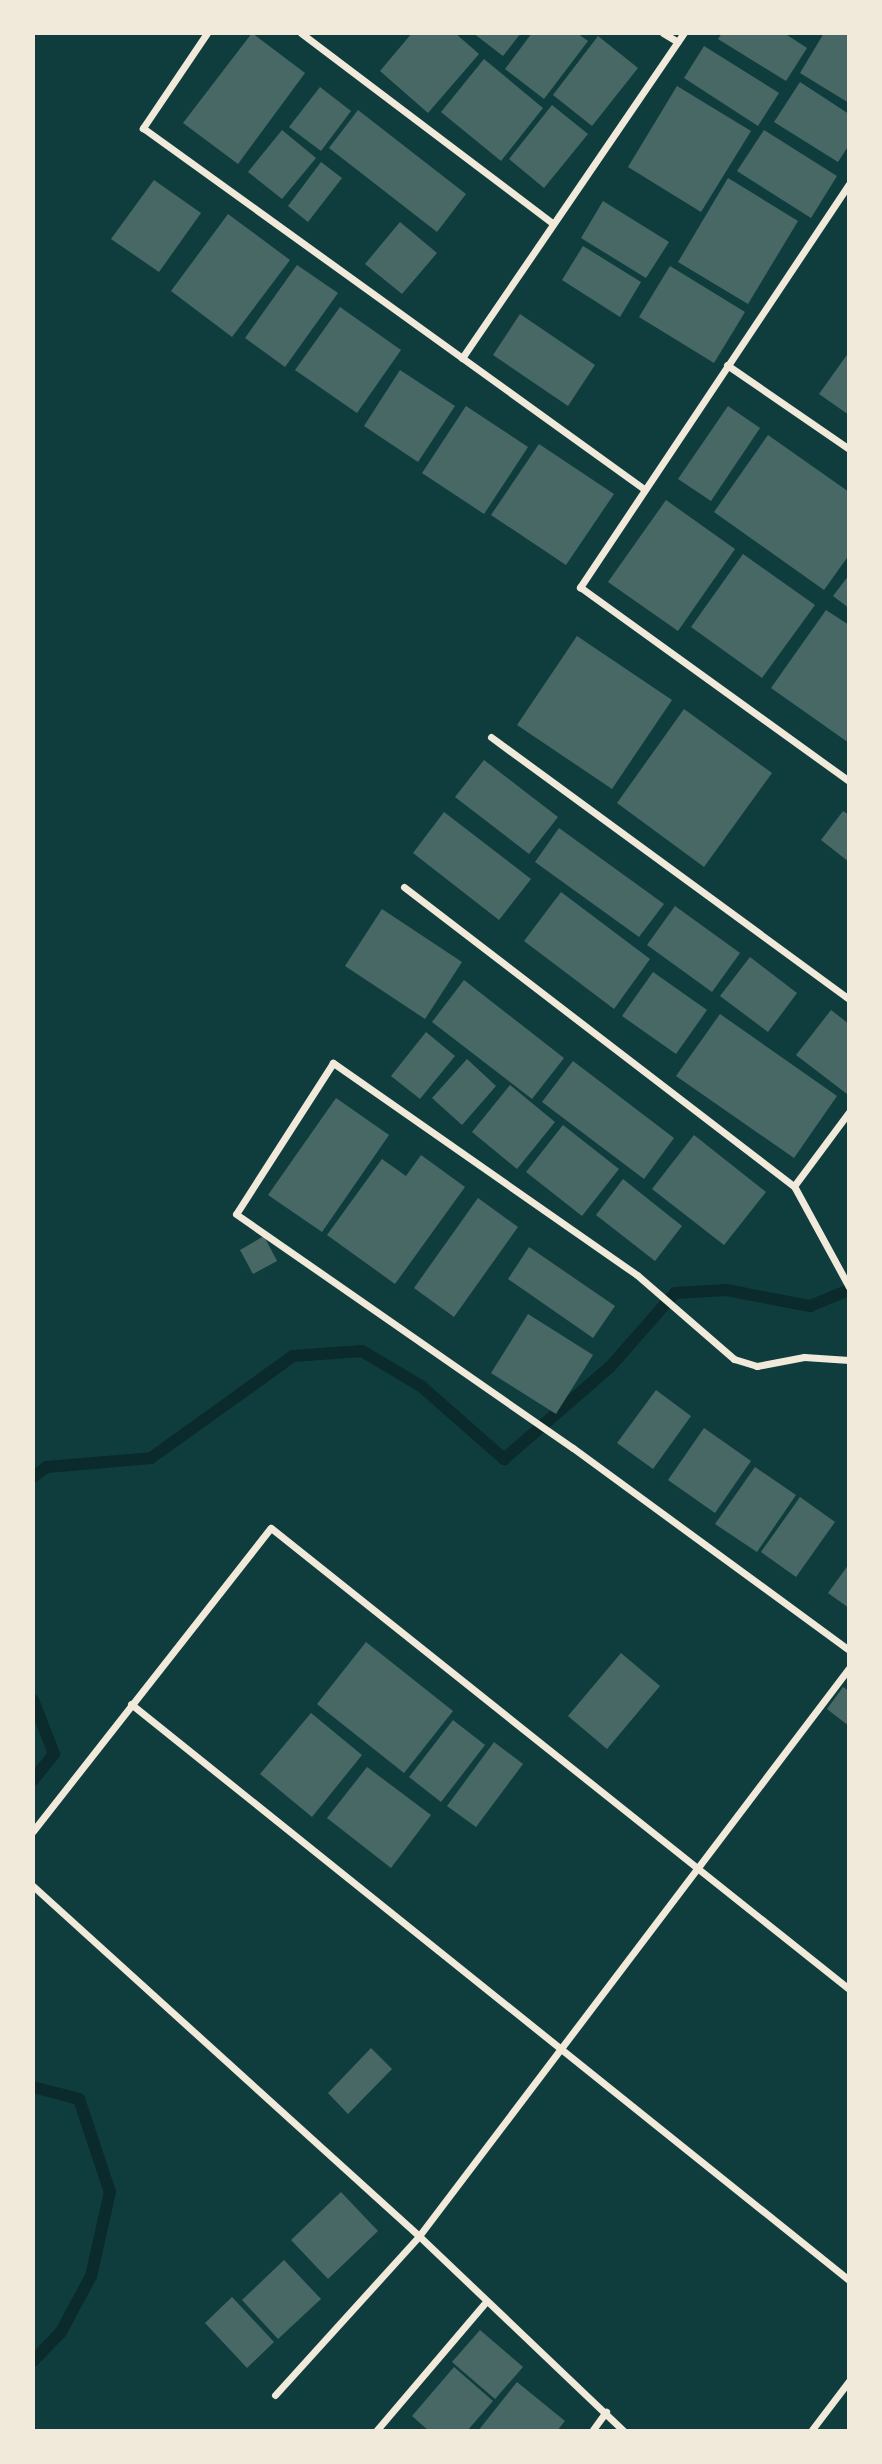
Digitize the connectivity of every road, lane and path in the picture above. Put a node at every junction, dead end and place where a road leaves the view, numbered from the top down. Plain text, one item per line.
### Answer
1 (207, 33) edge
2 (301, 33) edge
3 (663, 33) edge
4 (684, 33) edge
5 (678, 42) junction
6 (849, 184) edge
7 (552, 223) junction
8 (462, 358) junction
9 (727, 365) junction
10 (849, 449) edge
11 (644, 489) junction
12 (491, 737) dead end
13 (849, 781) edge
14 (404, 887) dead end
15 (849, 999) edge
16 (849, 1112) edge
17 (794, 1186) junction
18 (849, 1287) edge
19 (849, 1360) edge
20 (849, 1650) edge
21 (849, 1668) edge
22 (131, 1704) junction
23 (33, 1831) edge
24 (698, 1871) junction
25 (33, 1886) edge
26 (849, 1989) edge
27 (560, 2052) junction
28 (419, 2236) junction
29 (849, 2280) edge
30 (485, 2303) junction
31 (849, 2381) edge
32 (275, 2395) dead end
33 (606, 2412) junction
34 (376, 2431) edge
35 (592, 2431) edge
36 (624, 2431) edge
37 (811, 2431) edge

1 - 8 street
2 - 7 street
3 - 5 street
4 - 5 street
5 - 7 street
6 - 9 street
7 - 8 street
8 - 11 street
9 - 10 street
9 - 11 street
11 - 13 street
12 - 15 street
14 - 17 street
16 - 17 street
17 - 18 street
19 - 20 street
21 - 24 street
22 - 23 street
22 - 24 street
22 - 27 street
24 - 26 street
24 - 27 street
25 - 28 street
27 - 28 street
27 - 29 street
28 - 30 street
28 - 32 street
30 - 33 street
30 - 34 street
31 - 37 street
33 - 35 street
33 - 36 street

